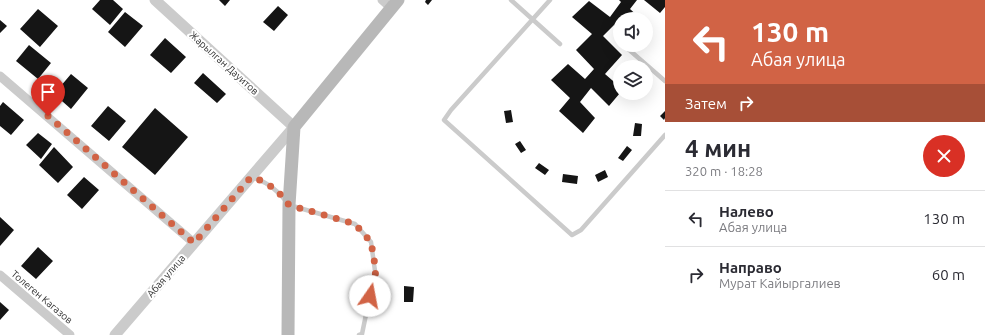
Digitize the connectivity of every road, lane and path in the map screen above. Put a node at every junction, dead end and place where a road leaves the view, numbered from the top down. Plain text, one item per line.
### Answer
1 (155, 0) edge
2 (511, 0) edge
3 (550, 0) edge
4 (390, 3) edge
5 (532, 19) junction
6 (560, 44) dead end
7 (632, 52) edge
8 (0, 76) edge
9 (665, 81) edge
10 (294, 127) junction
11 (665, 135) edge
12 (251, 177) junction
13 (289, 205) junction
14 (194, 243) junction
15 (0, 275) edge
16 (70, 335) edge
17 (115, 335) edge
18 (288, 335) edge
19 (359, 335) edge

1 - 10 street, Жарылган Дауитов
2 - 5 lane
3 - 5 lane
4 - 10 main road
5 - 6 lane
5 - 11 lane
7 - 9 lane
8 - 14 street
10 - 12 street, Абая улица
10 - 13 main road
12 - 13 lane
12 - 14 street, Абая улица
13 - 18 main road
13 - 19 lane
14 - 17 street, Абая улица
15 - 16 street, Толеген Кагазов

